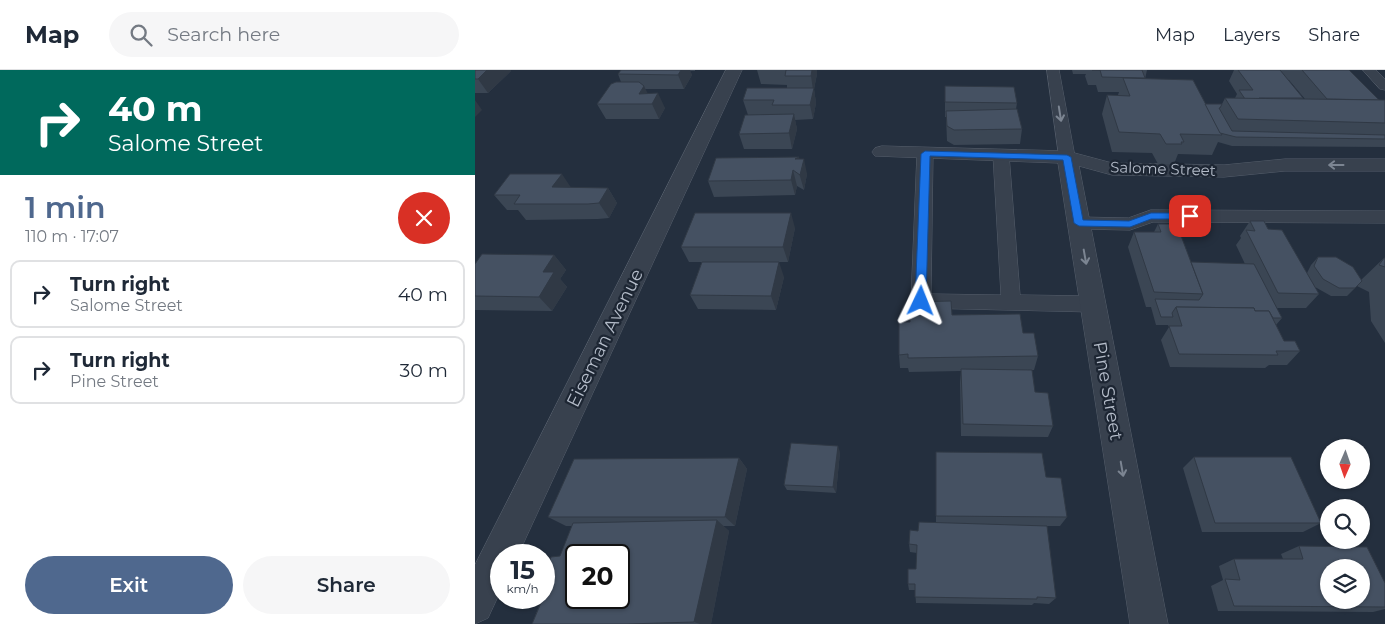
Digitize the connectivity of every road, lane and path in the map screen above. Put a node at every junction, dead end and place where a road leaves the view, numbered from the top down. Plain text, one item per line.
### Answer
1 (734, 70) edge
2 (1053, 70) edge
3 (1369, 70) edge
4 (1385, 86) edge
5 (882, 152) dead end
6 (925, 154) junction
7 (1001, 155) junction
8 (1067, 157) junction
9 (1385, 165) edge
10 (1385, 217) edge
11 (1079, 223) junction
12 (1011, 302) junction
13 (1093, 304) junction
14 (475, 605) edge
15 (1149, 624) edge

1 - 14 street, Eiseman Avenue
2 -> 8 lane
3 - 4 lane
5 - 6 street, Salome Street
6 - 7 street, Salome Street
6 - 12 lane
7 - 8 street, Salome Street
7 - 12 lane
9 -> 8 street, Salome Street
8 - 11 street, Pine Street
10 - 11 lane
11 -> 13 street, Pine Street
12 - 13 lane
13 -> 15 street, Pine Street

